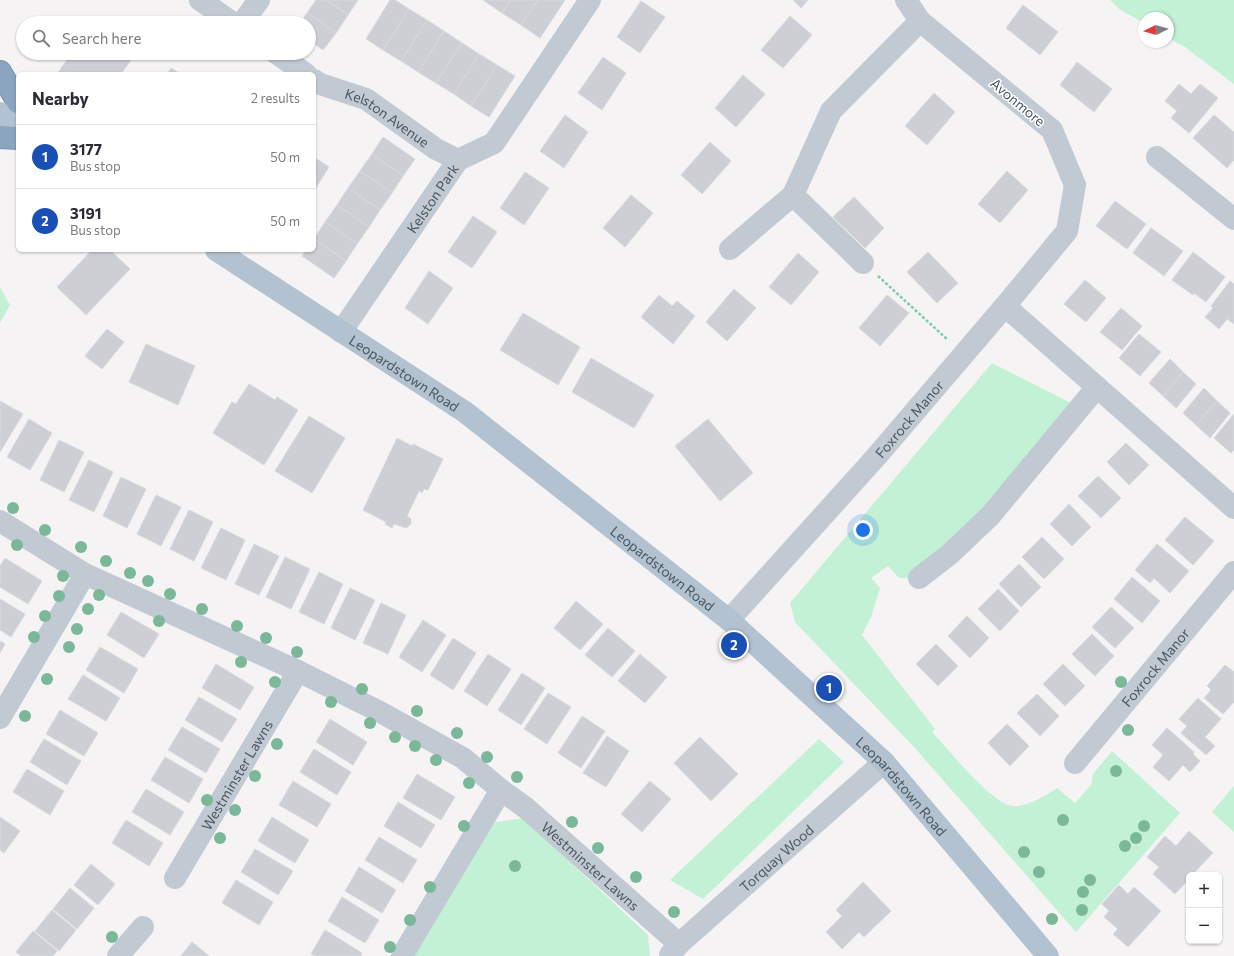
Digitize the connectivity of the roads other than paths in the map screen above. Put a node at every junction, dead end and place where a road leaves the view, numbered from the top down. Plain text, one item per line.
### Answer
1 (200, 0) edge
2 (259, 0) edge
3 (590, 0) edge
4 (906, 0) edge
5 (223, 16) edge
6 (247, 16) edge
7 (920, 21) junction
8 (286, 60) edge
9 (0, 72) edge
10 (303, 72) edge
11 (316, 81) edge
12 (16, 99) edge
13 (0, 113) edge
14 (16, 123) edge
15 (0, 137) edge
16 (16, 138) edge
17 (1156, 157) dead end
18 (458, 160) junction
19 (793, 195) junction
20 (1234, 219) edge
21 (730, 249) dead end
22 (219, 252) edge
23 (863, 263) road end
24 (1005, 306) junction
25 (341, 332) junction
26 (1097, 387) junction
27 (1234, 508) edge
28 (0, 521) edge
29 (1234, 572) edge
30 (86, 574) junction
31 (919, 578) dead end
32 (729, 620) junction
33 (298, 671) junction
34 (0, 718) edge
35 (884, 762) junction
36 (1075, 763) dead end
37 (501, 790) junction
38 (175, 878) dead end
39 (143, 927) dead end
40 (674, 950) edge
41 (118, 956) edge
42 (402, 956) edge
43 (1048, 956) edge

1 - 5 street
2 - 6 street
3 - 18 street, Kelston Park
4 - 7 street, Avonmore
7 - 19 street
7 - 24 street, Avonmore
8 - 10 street
9 - 12 highway
11 - 18 street, Kelston Avenue
13 - 14 main road
15 - 16 highway
17 - 20 street
18 - 25 street, Kelston Park
19 - 21 street
19 - 23 street
22 - 25 main road, Leopardstown Road
24 - 26 street
24 - 32 street, Foxrock Manor
25 - 32 main road, Leopardstown Road
26 - 27 street
26 - 31 street
28 - 30 street, Westminster Lawns
29 - 36 street, Foxrock Manor
30 - 33 street, Westminster Lawns
30 - 34 street
32 - 35 main road, Leopardstown Road
33 - 37 street, Westminster Lawns
33 - 38 street, Westminster Lawns
35 - 40 street, Torquay Wood
35 - 43 main road, Leopardstown Road
37 - 40 street, Westminster Lawns
37 - 42 street
39 - 41 street

